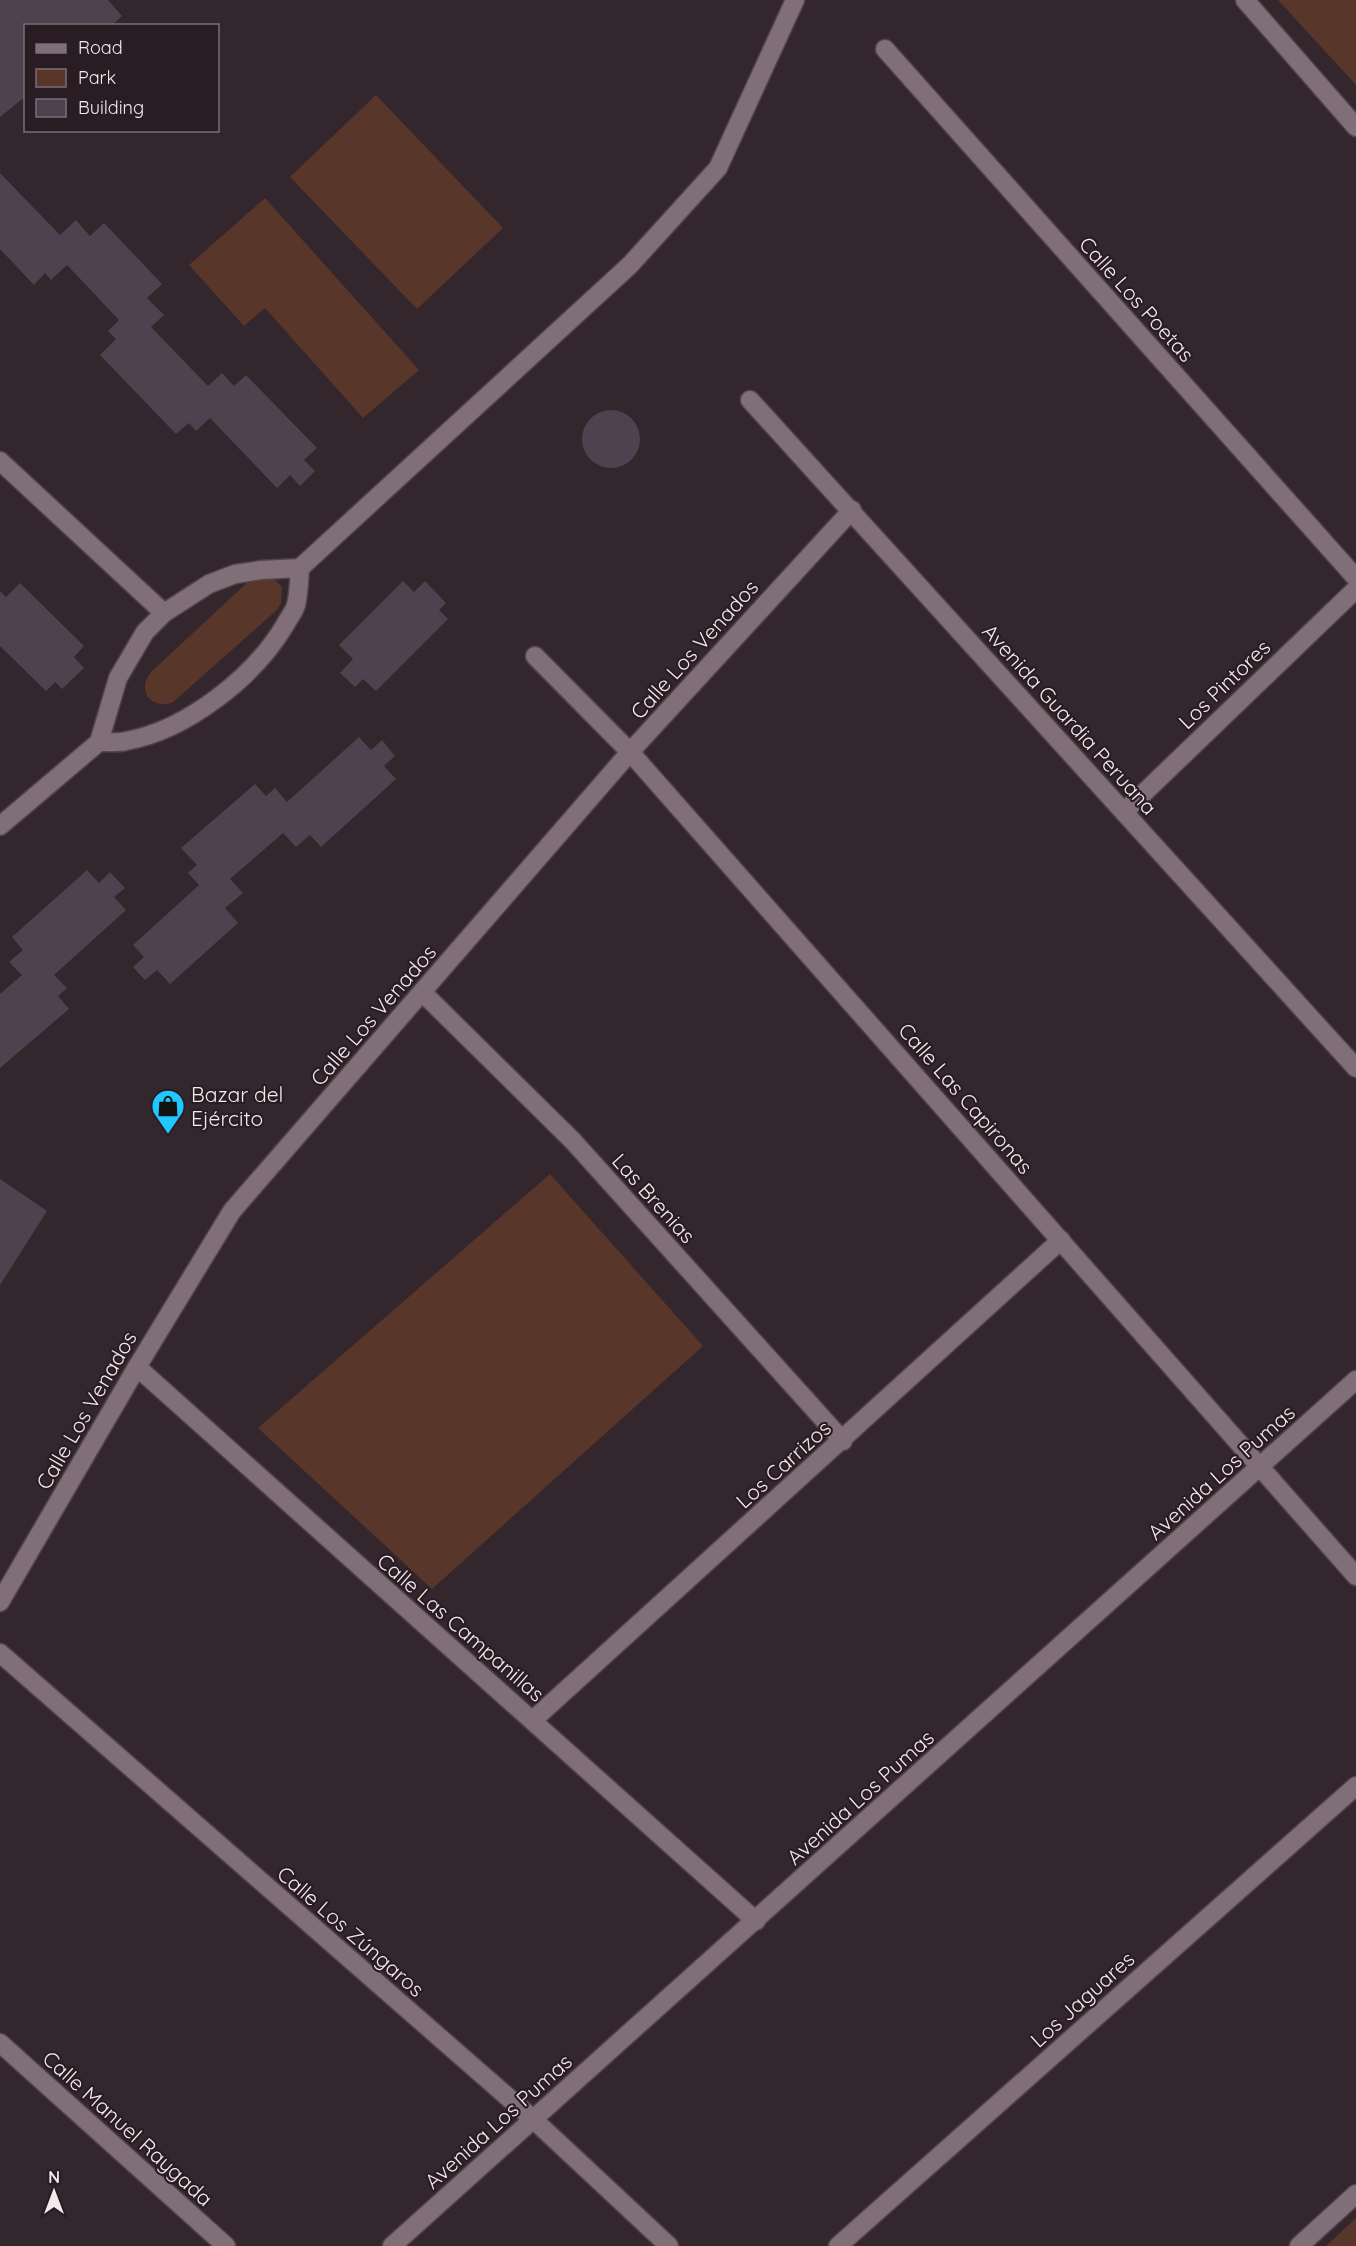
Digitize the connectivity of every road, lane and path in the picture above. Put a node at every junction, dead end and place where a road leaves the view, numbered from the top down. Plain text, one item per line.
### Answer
1 (795, 0) edge
2 (1245, 0) edge
3 (885, 49) dead end
4 (1356, 127) edge
5 (750, 400) dead end
6 (0, 461) edge
7 (852, 510) junction
8 (300, 568) junction
9 (1356, 578) edge
10 (1356, 589) edge
11 (164, 613) junction
12 (535, 656) dead end
13 (99, 742) junction
14 (630, 752) junction
15 (1124, 812) junction
16 (0, 826) edge
17 (423, 993) junction
18 (1356, 1068) edge
19 (1061, 1240) junction
20 (137, 1367) junction
21 (1356, 1380) edge
22 (843, 1441) junction
23 (1262, 1467) junction
24 (1356, 1576) edge
25 (0, 1602) edge
26 (0, 1653) edge
27 (533, 1720) junction
28 (1356, 1785) edge
29 (756, 1921) junction
30 (0, 2043) edge
31 (534, 2120) junction
32 (1356, 2194) edge
33 (226, 2246) edge
34 (392, 2246) edge
35 (669, 2246) edge
36 (838, 2246) edge
37 (1299, 2246) edge

1 - 8 street
2 - 4 street
3 - 9 street, Calle Los Poetas
5 - 7 street, Avenida Guardia Peruana
6 - 11 street
7 - 14 street, Calle Los Venados
7 - 15 street, Avenida Guardia Peruana
8 - 11 street
8 - 13 street
10 - 15 street, Los Pintores
11 - 13 street
12 - 14 street, Calle Las Capironas
13 - 16 street
14 - 17 street, Calle Los Venados
14 - 19 street, Calle Las Capironas
15 - 18 street, Avenida Guardia Peruana
17 - 20 street, Calle Los Venados
17 - 22 street, Las Brenias
19 - 22 street, Los Carrizos
19 - 23 street, Calle Las Capironas
20 - 25 street, Calle Los Venados
20 - 27 street, Calle Las Campanillas
21 - 23 street, Avenida Los Pumas
22 - 27 street, Los Carrizos
23 - 24 street, Calle Las Capironas
23 - 29 street, Avenida Los Pumas
26 - 31 street, Calle Los Zúngaros
27 - 29 street, Calle Las Campanillas
28 - 36 street, Los Jaguares
29 - 31 street, Avenida Los Pumas
30 - 33 street, Calle Manuel Raygada
31 - 34 street, Avenida Los Pumas
31 - 35 street, Calle Los Zúngaros
32 - 37 street

